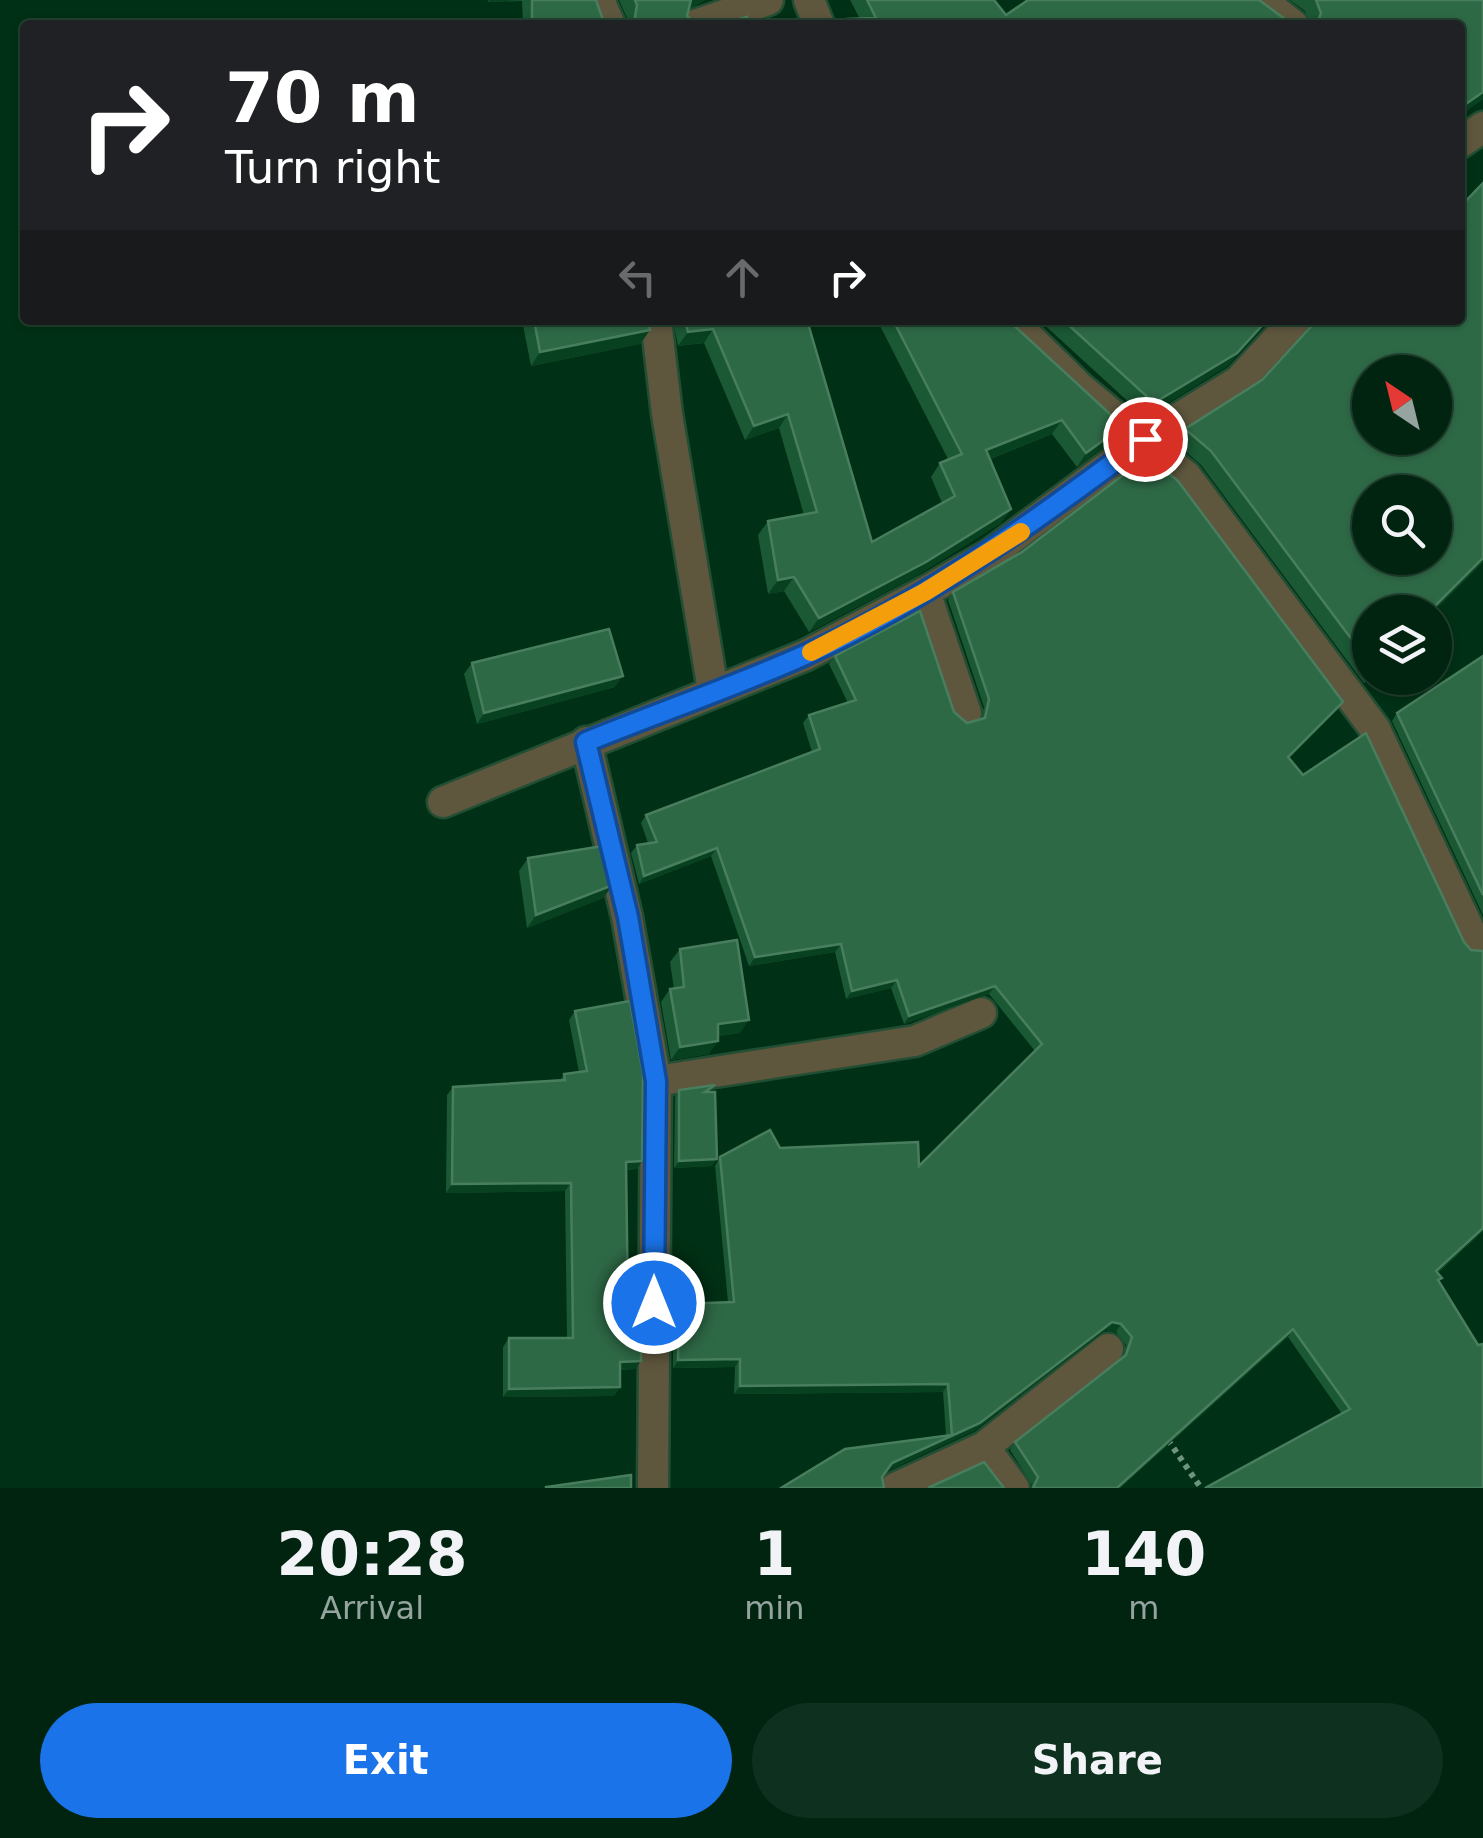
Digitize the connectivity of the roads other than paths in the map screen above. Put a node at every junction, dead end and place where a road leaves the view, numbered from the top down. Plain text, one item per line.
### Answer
1 (768, 0) edge
2 (1261, 0) edge
3 (1292, 16) edge
4 (710, 20) edge
5 (657, 325) edge
6 (1016, 325) edge
7 (1289, 325) edge
8 (1145, 439) junction
9 (925, 592) junction
10 (713, 690) junction
11 (966, 713) dead end
12 (586, 742) junction
13 (443, 802) dead end
14 (1476, 942) dead end
15 (981, 1013) dead end
16 (656, 1081) junction
17 (1108, 1349) dead end
18 (984, 1447) junction
19 (654, 1488) edge
20 (895, 1488) edge
21 (1014, 1488) edge

1 - 4 street
2 - 3 street
5 - 10 street
6 - 8 street
7 - 8 street
8 - 9 street
8 - 14 street
9 - 10 street
9 - 11 street
10 - 12 street
12 - 13 street
12 - 16 street
15 - 16 street
16 - 19 street
17 - 18 street
18 - 20 street
18 - 21 street

